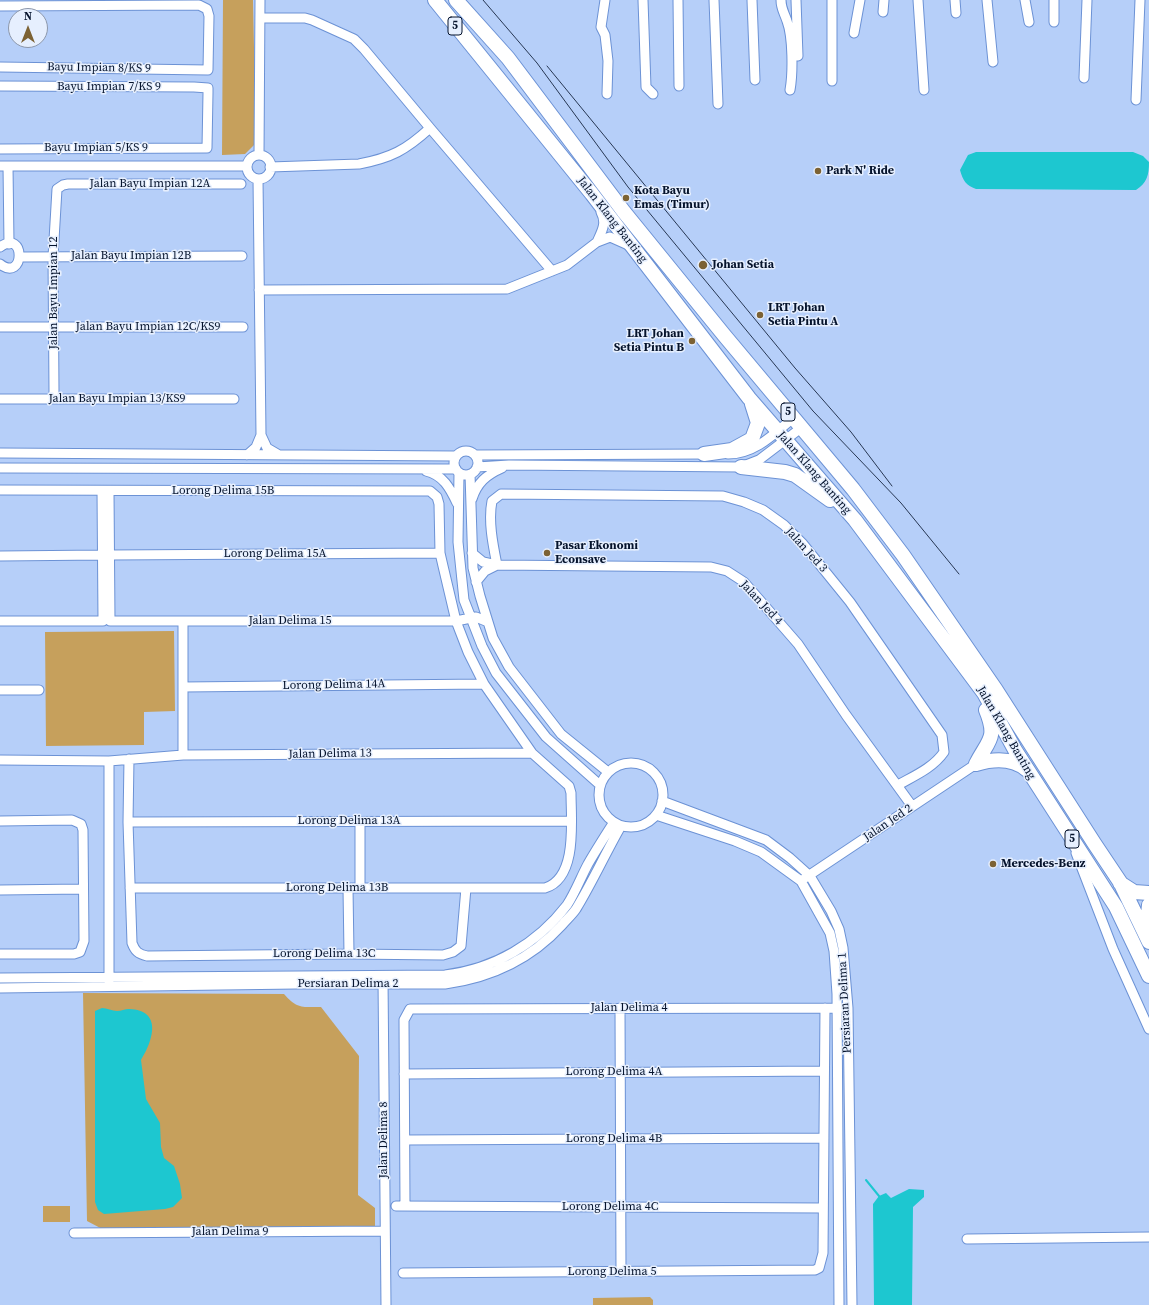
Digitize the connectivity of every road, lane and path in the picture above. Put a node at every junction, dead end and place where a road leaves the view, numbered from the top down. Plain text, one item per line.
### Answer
1 (260, 0) edge
2 (426, 0) edge
3 (435, 0) edge
4 (456, 0) edge
5 (605, 0) edge
6 (643, 0) edge
7 (678, 0) edge
8 (714, 0) edge
9 (752, 0) edge
10 (782, 0) edge
11 (796, 0) edge
12 (832, 0) edge
13 (860, 0) edge
14 (884, 0) edge
15 (918, 0) edge
16 (955, 0) edge
17 (987, 0) edge
18 (1025, 0) edge
19 (1054, 0) edge
20 (1087, 0) edge
21 (1140, 0) edge
22 (0, 6) edge
23 (883, 12) dead end
24 (956, 13) dead end
25 (260, 18) junction
26 (1029, 22) dead end
27 (1054, 22) dead end
28 (854, 33) dead end
29 (475, 52) junction
30 (798, 56) dead end
31 (993, 62) dead end
32 (0, 67) edge
33 (208, 70) junction
34 (1084, 78) dead end
35 (755, 80) dead end
36 (832, 81) dead end
37 (0, 86) edge
38 (679, 86) dead end
39 (208, 88) junction
40 (790, 90) dead end
41 (924, 90) dead end
42 (607, 94) dead end
43 (653, 94) dead end
44 (1136, 100) dead end
45 (718, 104) dead end
46 (430, 128) junction
47 (207, 148) junction
48 (0, 149) edge
49 (259, 155) junction
50 (4, 166) edge
51 (207, 166) junction
52 (247, 166) junction
53 (270, 167) junction
54 (258, 178) junction
55 (241, 184) dead end
56 (60, 186) joint
57 (592, 194) junction
58 (597, 242) junction
59 (4, 246) edge
60 (638, 254) junction
61 (242, 256) dead end
62 (20, 257) junction
63 (53, 257) junction
64 (0, 264) edge
65 (552, 271) junction
66 (259, 290) junction
67 (0, 327) edge
68 (243, 327) dead end
69 (53, 328) junction
70 (0, 398) edge
71 (749, 398) junction
72 (50, 399) junction
73 (234, 399) dead end
74 (797, 423) junction
75 (261, 435) junction
76 (782, 435) junction
77 (0, 453) edge
78 (704, 454) junction
79 (246, 455) junction
80 (280, 455) junction
81 (475, 455) junction
82 (456, 456) junction
83 (509, 466) junction
84 (477, 467) junction
85 (0, 468) edge
86 (741, 468) junction
87 (417, 469) junction
88 (457, 471) junction
89 (470, 474) junction
90 (0, 490) edge
91 (105, 491) junction
92 (471, 503) junction
93 (459, 506) junction
94 (855, 520) junction
95 (440, 553) junction
96 (472, 553) junction
97 (106, 555) junction
98 (0, 556) edge
99 (497, 565) junction
100 (476, 582) junction
101 (482, 603) junction
102 (470, 618) junction
103 (0, 621) edge
104 (107, 621) junction
105 (456, 621) junction
106 (183, 622) junction
107 (488, 622) junction
108 (484, 684) junction
109 (183, 687) junction
110 (0, 690) edge
111 (39, 690) dead end
112 (984, 693) junction
113 (532, 752) junction
114 (183, 755) junction
115 (129, 759) junction
116 (0, 760) edge
117 (109, 760) junction
118 (976, 764) junction
119 (1027, 770) junction
120 (608, 772) junction
121 (600, 785) junction
122 (898, 785) junction
123 (662, 801) junction
124 (912, 806) junction
125 (656, 815) junction
126 (0, 821) edge
127 (360, 821) junction
128 (571, 821) junction
129 (128, 822) junction
130 (618, 824) junction
131 (1066, 830) junction
132 (810, 876) junction
133 (801, 881) junction
134 (1120, 882) junction
135 (130, 888) junction
136 (348, 888) junction
137 (360, 888) junction
138 (466, 888) junction
139 (83, 889) junction
140 (0, 890) edge
141 (1149, 893) edge
142 (1149, 905) edge
143 (1116, 907) junction
144 (1100, 912) junction
145 (1147, 938) edge
146 (0, 954) edge
147 (348, 954) junction
148 (1149, 958) edge
149 (109, 976) junction
150 (1149, 976) edge
151 (0, 978) edge
152 (383, 979) junction
153 (0, 988) edge
154 (109, 988) junction
155 (620, 1008) junction
156 (825, 1008) junction
157 (837, 1008) junction
158 (848, 1008) junction
159 (1149, 1029) edge
160 (824, 1071) junction
161 (620, 1072) junction
162 (404, 1074) junction
163 (824, 1138) junction
164 (621, 1139) junction
165 (405, 1140) junction
166 (621, 1207) junction
167 (823, 1208) junction
168 (385, 1231) junction
169 (74, 1233) dead end
170 (1149, 1237) edge
171 (967, 1239) dead end
172 (621, 1272) junction
173 (403, 1273) dead end
174 (386, 1305) edge
175 (839, 1305) edge
176 (852, 1305) edge

1 - 25 street
2 - 29 highway
3 - 29 highway, Jalan Klang Banting / 5
4 - 74 highway, Jalan Klang Banting / 5
5 - 42 street
6 - 43 street
7 - 38 street
8 - 45 street
9 - 35 street
10 - 40 street
11 - 30 street
12 - 36 street
13 - 28 street
14 - 23 street
15 - 41 street
16 - 24 street
17 - 31 street
18 - 26 street
19 - 27 street
20 - 34 street
21 - 44 street
22 - 33 street
25 - 46 street
25 - 49 street
29 - 57 highway, Jalan Klang Banting / 5
32 - 33 street, Bayu Impian 8/KS 9
33 - 39 street
37 - 39 street, Bayu Impian 7/KS 9
39 - 47 street
46 - 53 street
46 - 65 street
47 - 48 street, Bayu Impian 5/KS 9
47 - 51 street
49 - 52 street
49 - 53 street
50 - 51 street
50 - 59 street
51 - 52 street
52 - 54 street
53 - 54 street
54 - 66 street
55 - 56 street, Jalan Bayu Impian 12A
56 - 63 street, Jalan Bayu Impian 12
57 - 58 street
57 - 60 highway, Jalan Klang Banting / 5
58 - 60 street
58 - 65 street
59 - 62 street
60 - 71 highway, Jalan Klang Banting / 5
61 - 63 street, Jalan Bayu Impian 12B
62 - 63 street, Jalan Bayu Impian 12B
62 - 64 street
63 - 69 street, Jalan Bayu Impian 12
65 - 66 street
66 - 75 street
67 - 69 street, Jalan Bayu Impian 12C/KS9
68 - 69 street, Jalan Bayu Impian 12C/KS9
69 - 72 street, Jalan Bayu Impian 12
70 - 72 street, Jalan Bayu Impian 13/KS9
71 - 76 highway, Jalan Klang Banting / 5
71 - 78 highway
72 - 73 street, Jalan Bayu Impian 13/KS9
74 - 76 street
74 - 134 highway, Jalan Klang Banting / 5
75 - 79 street
75 - 80 street
76 - 78 street
76 - 86 street
76 - 94 highway, Jalan Klang Banting / 5
77 - 79 street
78 - 81 street
79 - 80 street
80 - 82 street
81 - 82 street
81 - 84 street
82 - 87 street
82 - 88 street
83 - 84 street
83 - 86 street
83 - 92 street
84 - 89 street
85 - 87 street
86 - 94 highway
87 - 88 street
87 - 93 street
88 - 89 street
88 - 93 street
89 - 92 street
90 - 91 street, Lorong Delima 15B
91 - 95 street, Lorong Delima 15B
91 - 97 street
92 - 96 street
93 - 102 street
94 - 112 highway, Jalan Klang Banting / 5
95 - 97 street, Lorong Delima 15A
95 - 105 street
96 - 99 street, Jalan Jed 4
96 - 100 street
97 - 98 street, Lorong Delima 15A
97 - 104 street
99 - 100 street
99 - 122 street, Jalan Jed 4
99 - 122 street, Jalan Jed 3
100 - 101 street
101 - 102 street
101 - 107 street
102 - 105 street, Jalan Delima 15
102 - 107 street
102 - 121 street
103 - 104 street, Jalan Delima 15
104 - 106 street, Jalan Delima 15
105 - 106 street, Jalan Delima 15
105 - 108 street
106 - 109 street
107 - 120 street
108 - 109 street, Lorong Delima 14A
108 - 113 street
109 - 114 street
110 - 111 street
112 - 118 highway
112 - 119 highway, Jalan Klang Banting / 5
113 - 114 street, Jalan Delima 13
113 - 128 street
114 - 115 street, Jalan Delima 13
115 - 117 street, Jalan Delima 13
115 - 129 street
116 - 117 street
117 - 149 street
118 - 119 highway
118 - 124 street, Jalan Jed 2
119 - 131 highway, Jalan Klang Banting / 5
120 - 121 street
120 - 123 street
121 - 130 street
122 - 124 street, Jalan Jed 4
123 - 125 street
123 - 132 street, Persiaran Delima 1
124 - 132 street, Jalan Jed 2
125 - 130 street
125 - 133 street, Persiaran Delima 1
126 - 139 street
127 - 128 street, Lorong Delima 13A
127 - 129 street, Lorong Delima 13A
127 - 137 street
128 - 138 street, Lorong Delima 13B
129 - 135 street
130 - 152 street, Persiaran Delima 2
131 - 143 highway, Jalan Klang Banting / 5
131 - 144 street
132 - 133 street, Jalan Jed 2
132 - 158 street, Persiaran Delima 1
133 - 157 street, Persiaran Delima 1
134 - 141 highway
134 - 145 highway, Jalan Klang Banting / 5
135 - 136 street, Lorong Delima 13B
135 - 147 street, Lorong Delima 13C
136 - 137 street, Lorong Delima 13B
136 - 147 street
137 - 138 street, Lorong Delima 13B
138 - 147 street, Lorong Delima 13C
139 - 140 street
139 - 146 street
142 - 145 highway
143 - 144 street
143 - 148 highway
143 - 150 highway, Jalan Klang Banting / 5
144 - 159 street
149 - 151 street, Persiaran Delima 2
149 - 152 street, Persiaran Delima 2
149 - 154 street
152 - 154 street, Persiaran Delima 2
152 - 168 street, Jalan Delima 8
153 - 154 street, Persiaran Delima 2
155 - 156 street, Jalan Delima 4
155 - 161 street
155 - 162 street, Jalan Delima 4
156 - 157 street, Jalan Delima 4
156 - 160 street
157 - 158 street, Jalan Delima 4
157 - 175 street, Persiaran Delima 1
158 - 176 street, Persiaran Delima 1
160 - 161 street, Lorong Delima 4A
160 - 163 street
161 - 162 street, Lorong Delima 4A
161 - 164 street
162 - 165 street
163 - 164 street, Lorong Delima 4B
163 - 167 street
164 - 165 street, Lorong Delima 4B
164 - 166 street
165 - 166 street, Lorong Delima 4C
166 - 167 street, Lorong Delima 4C
166 - 172 street
167 - 172 street, Lorong Delima 5
168 - 169 street, Jalan Delima 9
168 - 174 street, Jalan Delima 8
170 - 171 street
172 - 173 street, Lorong Delima 5

